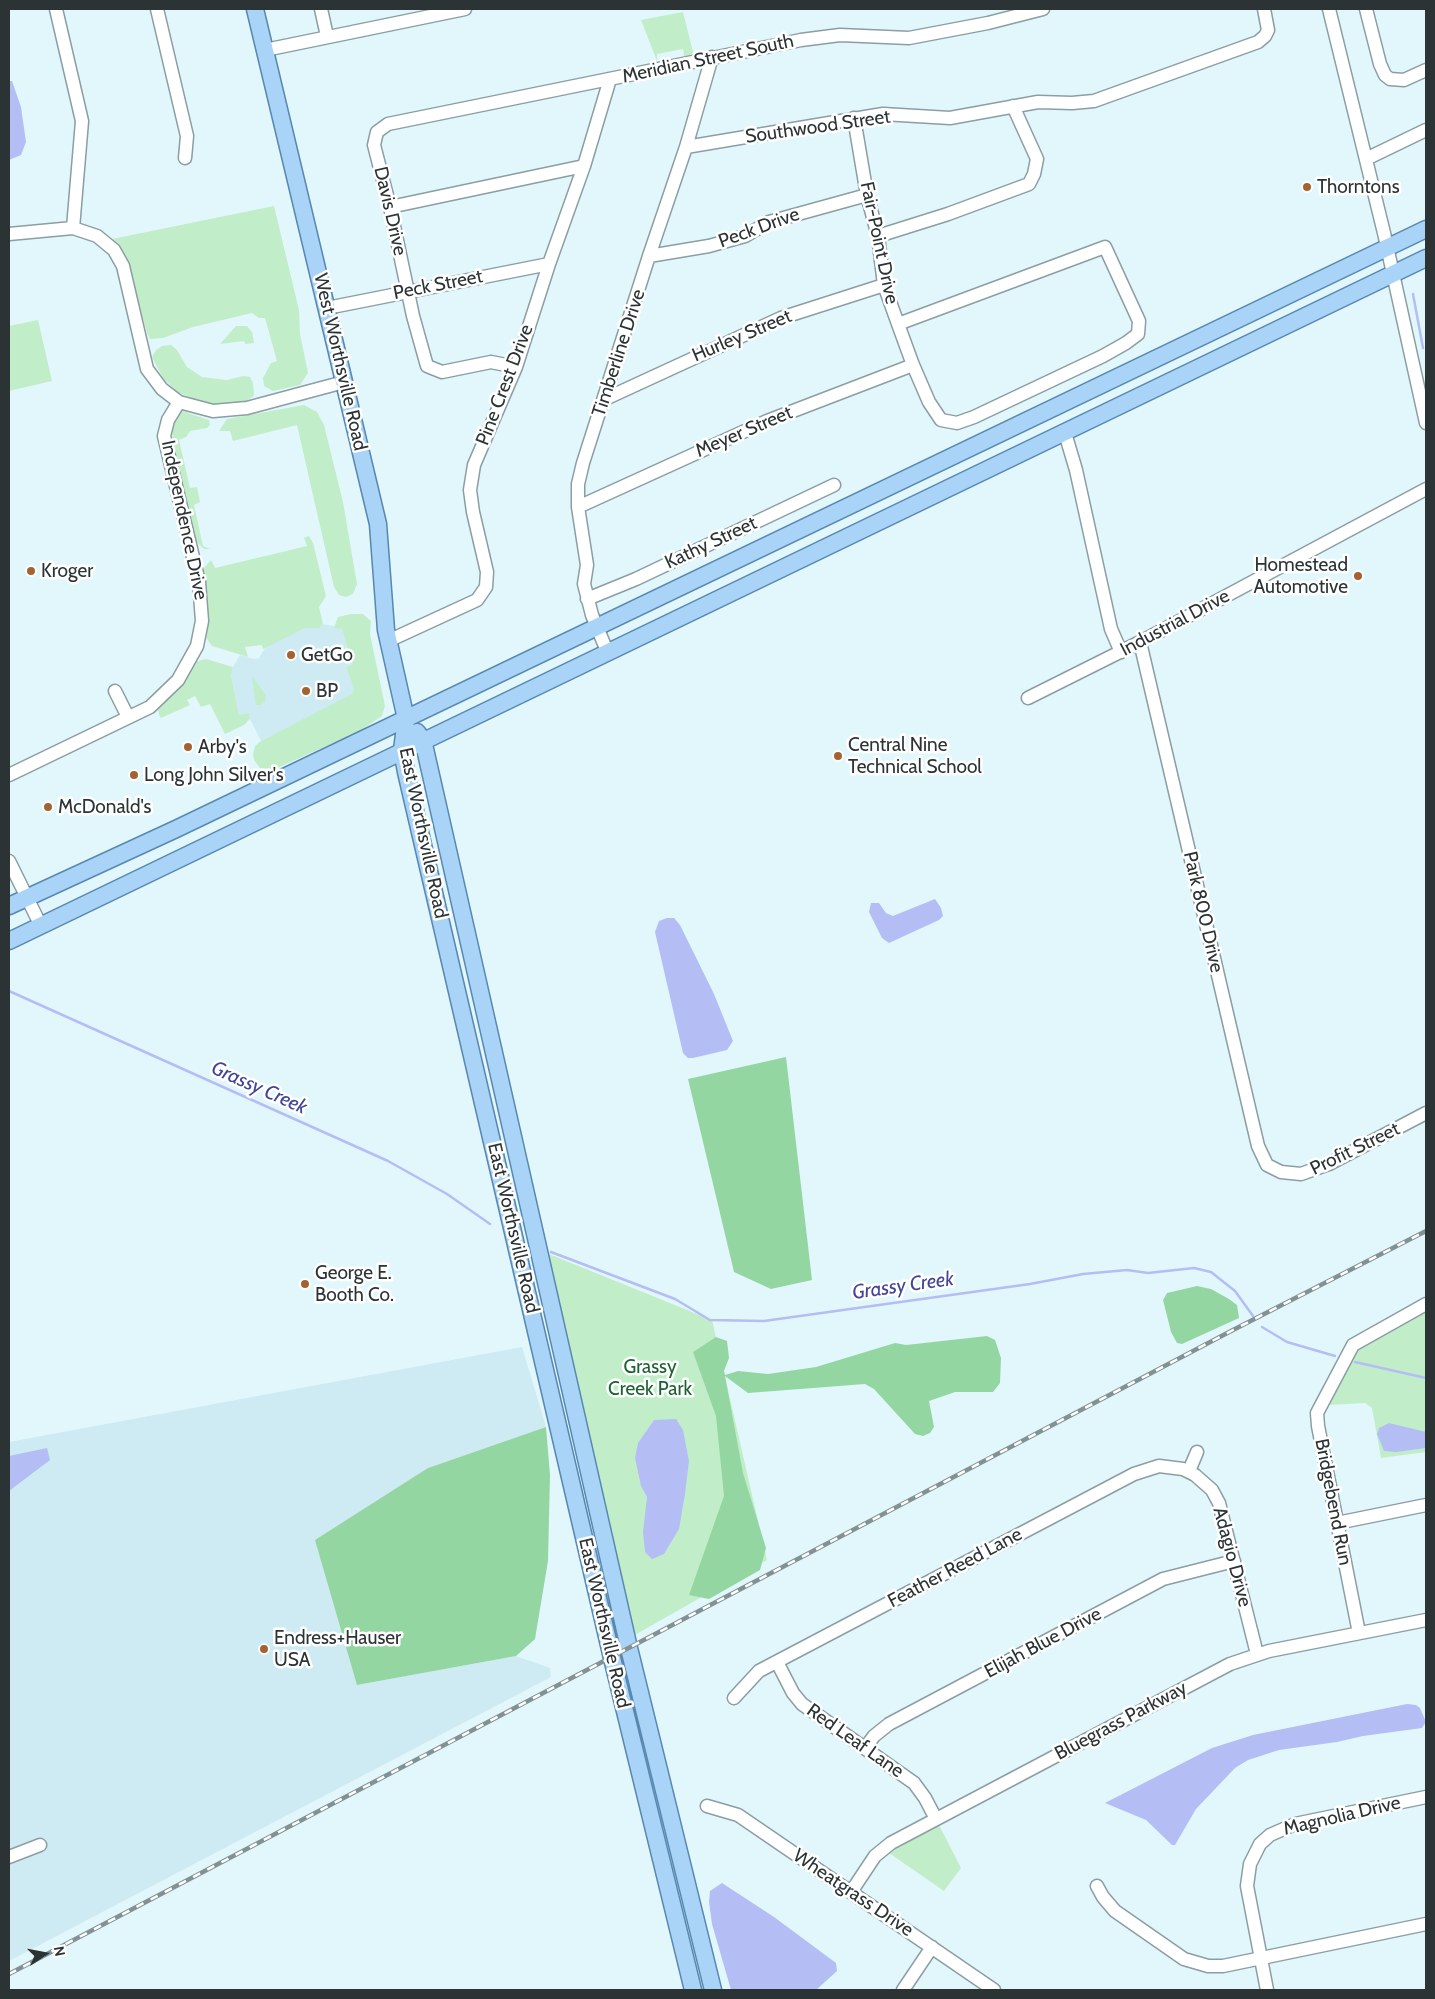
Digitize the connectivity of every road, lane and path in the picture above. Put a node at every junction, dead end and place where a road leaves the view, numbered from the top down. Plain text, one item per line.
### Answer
1 (56, 9) edge
2 (157, 9) edge
3 (255, 9) edge
4 (321, 9) edge
5 (465, 9) edge
6 (1043, 9) edge
7 (1264, 9) edge
8 (1329, 9) edge
9 (1366, 9) edge
10 (327, 36) junction
11 (265, 50) junction
12 (712, 57) junction
13 (1426, 70) edge
14 (610, 79) junction
15 (1013, 106) junction
16 (854, 118) junction
17 (1426, 130) edge
18 (376, 132) joint
19 (686, 147) junction
20 (185, 158) dead end
21 (1366, 159) junction
22 (584, 166) junction
23 (867, 195) junction
24 (390, 207) junction
25 (73, 228) junction
26 (1426, 229) edge
27 (9, 234) edge
28 (878, 236) junction
29 (1388, 247) junction
30 (649, 256) junction
31 (1426, 258) edge
32 (549, 264) junction
33 (1393, 274) junction
34 (884, 285) junction
35 (407, 290) junction
36 (327, 308) junction
37 (898, 324) junction
38 (914, 365) junction
39 (516, 367) junction
40 (344, 382) junction
41 (605, 398) junction
42 (179, 402) junction
43 (1426, 423) edge
44 (1065, 433) junction
45 (834, 485) dead end
46 (1426, 489) edge
47 (578, 507) junction
48 (587, 599) junction
49 (597, 626) junction
50 (388, 641) junction
51 (1140, 642) junction
52 (607, 651) junction
53 (1121, 652) junction
54 (115, 691) dead end
55 (1028, 698) dead end
56 (128, 717) junction
57 (406, 719) junction
58 (423, 740) junction
59 (402, 750) junction
60 (9, 774) edge
61 (9, 861) edge
62 (28, 896) junction
63 (9, 906) edge
64 (41, 926) junction
65 (9, 941) edge
66 (1426, 1113) edge
67 (1281, 1172) joint
68 (1426, 1304) edge
69 (1197, 1452) dead end
70 (1189, 1471) junction
71 (1426, 1505) edge
72 (1337, 1523) junction
73 (1234, 1561) junction
74 (1426, 1620) edge
75 (1359, 1634) junction
76 (1257, 1654) junction
77 (776, 1662) junction
78 (734, 1698) dead end
79 (865, 1748) junction
80 (1426, 1797) edge
81 (707, 1806) dead end
82 (936, 1819) junction
83 (40, 1845) dead end
84 (9, 1857) edge
85 (1097, 1886) dead end
86 (851, 1892) junction
87 (1426, 1924) edge
88 (932, 1947) junction
89 (1260, 1958) junction
90 (693, 1990) edge
91 (713, 1990) edge
92 (903, 1990) edge
93 (994, 1990) edge
94 (1267, 1990) edge

1 - 25 street
2 - 20 street
3 - 11 main road, West Worthsville Road
4 - 10 street
5 - 10 street
6 - 12 street, Meridian Street South
7 - 15 street, Southwood Street
8 - 21 street
9 - 13 street
10 - 11 street
11 - 36 main road, West Worthsville Road
12 - 14 street, Meridian Street South
12 - 19 street, Timberline Drive
14 - 18 street, Meridian Street South
14 - 22 street, Pine Crest Drive
15 - 16 street, Southwood Street
15 - 28 street
16 - 19 street, Southwood Street
16 - 23 street, Fair-Point Drive
17 - 21 street
18 - 24 street, Davis Drive
19 - 30 street, Timberline Drive
21 - 29 street
22 - 24 street
22 - 32 street, Pine Crest Drive
23 - 28 street, Fair-Point Drive
23 - 30 street, Peck Drive
24 - 35 street, Davis Drive
25 - 27 street
25 - 42 street
26 - 29 main road
28 - 34 street, Fair-Point Drive
29 - 33 street
29 - 49 main road
30 - 41 street, Timberline Drive
31 - 33 main road
32 - 35 street, Peck Street
32 - 39 street, Pine Crest Drive
33 - 43 street
33 - 44 main road
34 - 37 street, Fair-Point Drive
34 - 41 street, Hurley Street
35 - 36 street, Peck Street
35 - 39 street
36 - 40 main road, West Worthsville Road
37 - 38 street, Fair-Point Drive
37 - 38 street
38 - 47 street, Meyer Street
39 - 50 street, Pine Crest Drive
40 - 42 street
40 - 50 main road, West Worthsville Road
41 - 47 street, Timberline Drive
42 - 56 street, Independence Drive
44 - 52 main road
44 - 53 street
45 - 48 street, Kathy Street
46 - 51 street, Industrial Drive
47 - 48 street, Timberline Drive
48 - 49 street, Timberline Drive
49 - 52 street, Timberline Drive
49 - 57 main road
50 - 57 main road, West Worthsville Road
51 - 53 street, Industrial Drive
51 - 67 street, Park 800 Drive
52 - 58 main road
53 - 55 street, Industrial Drive
54 - 56 street
56 - 60 street, Independence Drive
57 - 58 main road, East Worthsville Road
57 - 59 main road, East Worthsville Road
57 - 62 main road
58 - 59 main road
58 - 91 main road, East Worthsville Road
59 - 64 main road
59 - 90 main road, East Worthsville Road
61 - 62 street
62 - 63 main road
62 - 64 street
64 - 65 main road
66 - 67 street, Profit Street
68 - 72 street, Bridgebend Run
69 - 70 street
70 - 73 street, Adagio Drive
70 - 77 street, Feather Reed Lane
71 - 72 street
72 - 75 street, Bridgebend Run
73 - 76 street, Adagio Drive
73 - 79 street, Elijah Blue Drive
74 - 75 street, Bluegrass Parkway
75 - 76 street, Bluegrass Parkway
76 - 82 street, Bluegrass Parkway
77 - 78 street, Feather Reed Lane
77 - 79 street, Red Leaf Lane
79 - 82 street, Red Leaf Lane
80 - 89 street, Magnolia Drive
81 - 86 street, Wheatgrass Drive
82 - 86 street, Bluegrass Parkway
83 - 84 street
85 - 89 street
86 - 88 street, Wheatgrass Drive
87 - 89 street
88 - 92 street
88 - 93 street, Wheatgrass Drive
89 - 94 street, Magnolia Drive

